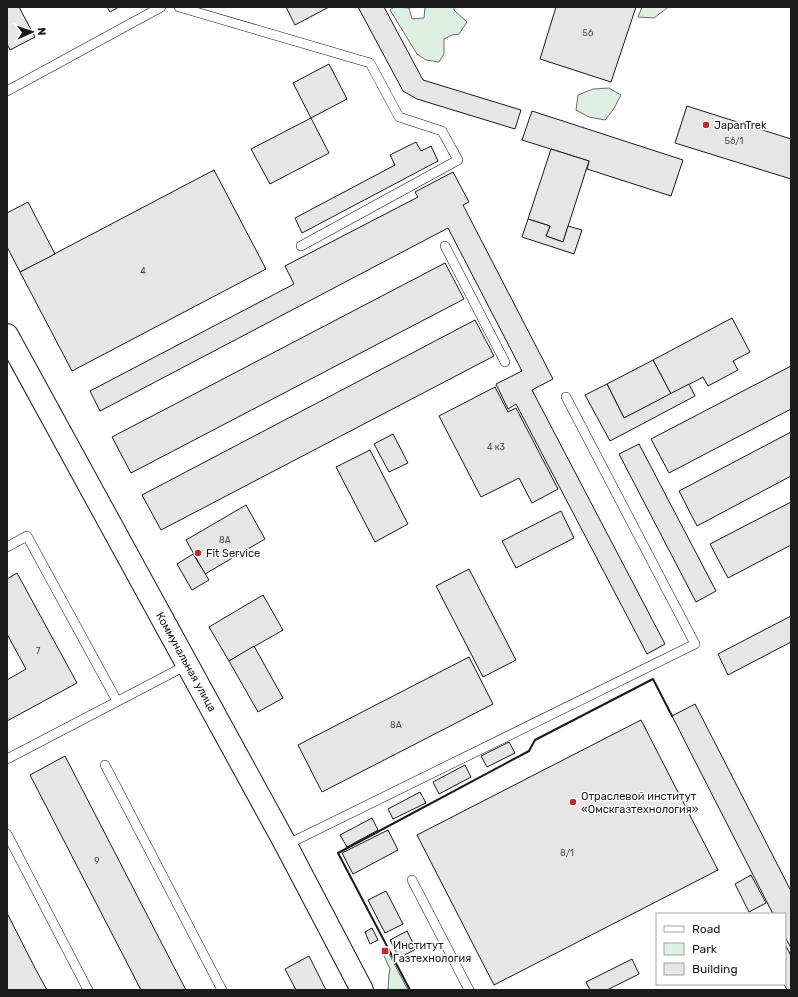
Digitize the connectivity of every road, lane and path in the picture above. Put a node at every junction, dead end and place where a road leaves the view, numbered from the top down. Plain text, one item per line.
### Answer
1 (161, 7) edge
2 (179, 7) edge
3 (7, 91) edge
4 (301, 246) dead end
5 (445, 246) dead end
6 (7, 335) edge
7 (505, 362) dead end
8 (566, 397) dead end
9 (7, 547) edge
10 (187, 665) junction
11 (117, 701) junction
12 (7, 758) edge
13 (105, 765) dead end
14 (7, 834) edge
15 (286, 845) junction
16 (412, 880) dead end
17 (88, 990) edge
18 (222, 990) edge
19 (362, 990) edge
20 (469, 990) edge

1 - 3 lane
2 - 4 lane
5 - 7 lane
6 - 10 street, Коммунальная улица
8 - 15 lane
9 - 11 lane
10 - 11 lane
10 - 15 street, Коммунальная улица
11 - 12 lane
13 - 18 lane
14 - 17 lane
15 - 19 street, Коммунальная улица
16 - 20 lane

